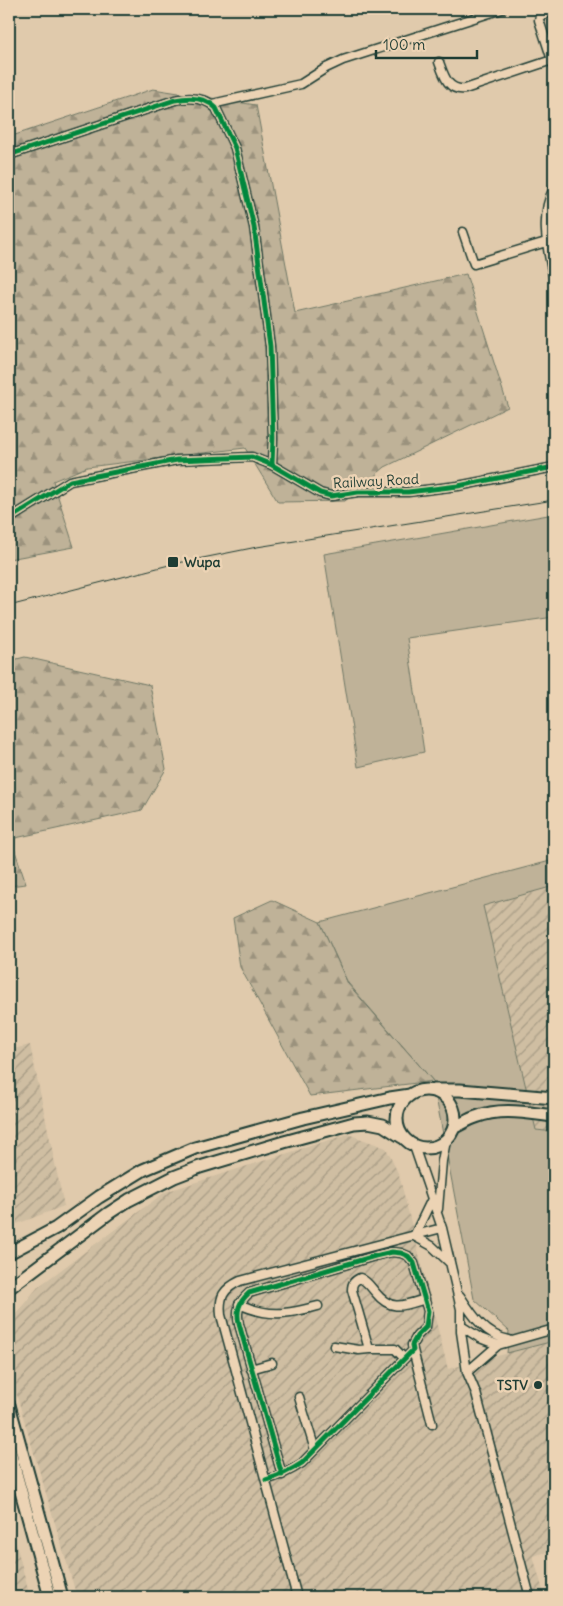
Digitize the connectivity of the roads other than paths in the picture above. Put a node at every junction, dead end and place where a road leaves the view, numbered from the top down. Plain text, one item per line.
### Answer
1 (502, 9) edge
2 (554, 11) edge
3 (539, 12) edge
4 (439, 62) dead end
5 (553, 63) edge
6 (212, 104) junction
7 (9, 155) edge
8 (554, 188) edge
9 (463, 232) dead end
10 (546, 242) junction
11 (554, 280) edge
12 (272, 465) junction
13 (554, 467) edge
14 (9, 519) edge
15 (428, 1090) junction
16 (410, 1095) junction
17 (554, 1098) edge
18 (554, 1116) edge
19 (455, 1127) junction
20 (402, 1137) junction
21 (446, 1142) junction
22 (414, 1146) junction
23 (432, 1199) junction
24 (438, 1211) junction
25 (442, 1228) junction
26 (414, 1236) junction
27 (9, 1252) edge
28 (450, 1263) junction
29 (9, 1288) edge
30 (457, 1291) junction
31 (425, 1299) junction
32 (240, 1304) junction
33 (318, 1306) dead end
34 (461, 1326) junction
35 (554, 1329) edge
36 (511, 1341) junction
37 (498, 1344) junction
38 (334, 1346) dead end
39 (369, 1349) junction
40 (413, 1350) junction
41 (404, 1358) junction
42 (272, 1363) dead end
43 (251, 1369) junction
44 (468, 1372) junction
45 (299, 1397) dead end
46 (9, 1405) edge
47 (432, 1424) dead end
48 (9, 1448) edge
49 (315, 1450) junction
50 (282, 1474) junction
51 (266, 1480) junction
52 (50, 1597) edge
53 (62, 1597) edge
54 (297, 1597) edge
55 (530, 1597) edge

1 - 6 street
2 - 3 street
3 - 5 street
4 - 5 street
6 - 7 street
6 - 12 street
8 - 10 street
9 - 10 street
10 - 11 street
12 - 13 street, Railway Road
12 - 14 street, Railway Road
15 - 16 street
15 - 17 street
15 - 19 street
16 - 20 street
16 - 27 street
18 - 19 street
19 - 21 street
20 - 22 street
20 - 29 street
21 - 22 street
21 - 24 street
22 - 23 street
23 - 24 street
23 - 26 street
24 - 25 street
25 - 26 street
25 - 28 street
26 - 28 street
26 - 51 street
28 - 30 street
30 - 34 street
30 - 36 street
31 - 32 street
31 - 39 street
31 - 40 street
32 - 33 street
32 - 43 street
34 - 37 street
34 - 44 street
35 - 36 street
36 - 37 street
37 - 44 street
38 - 39 street
39 - 41 street
40 - 41 street
40 - 47 street
41 - 49 street
42 - 43 street
43 - 50 street
44 - 55 street
45 - 49 street
46 - 53 street
48 - 52 street
49 - 50 street
50 - 51 street
51 - 54 street

